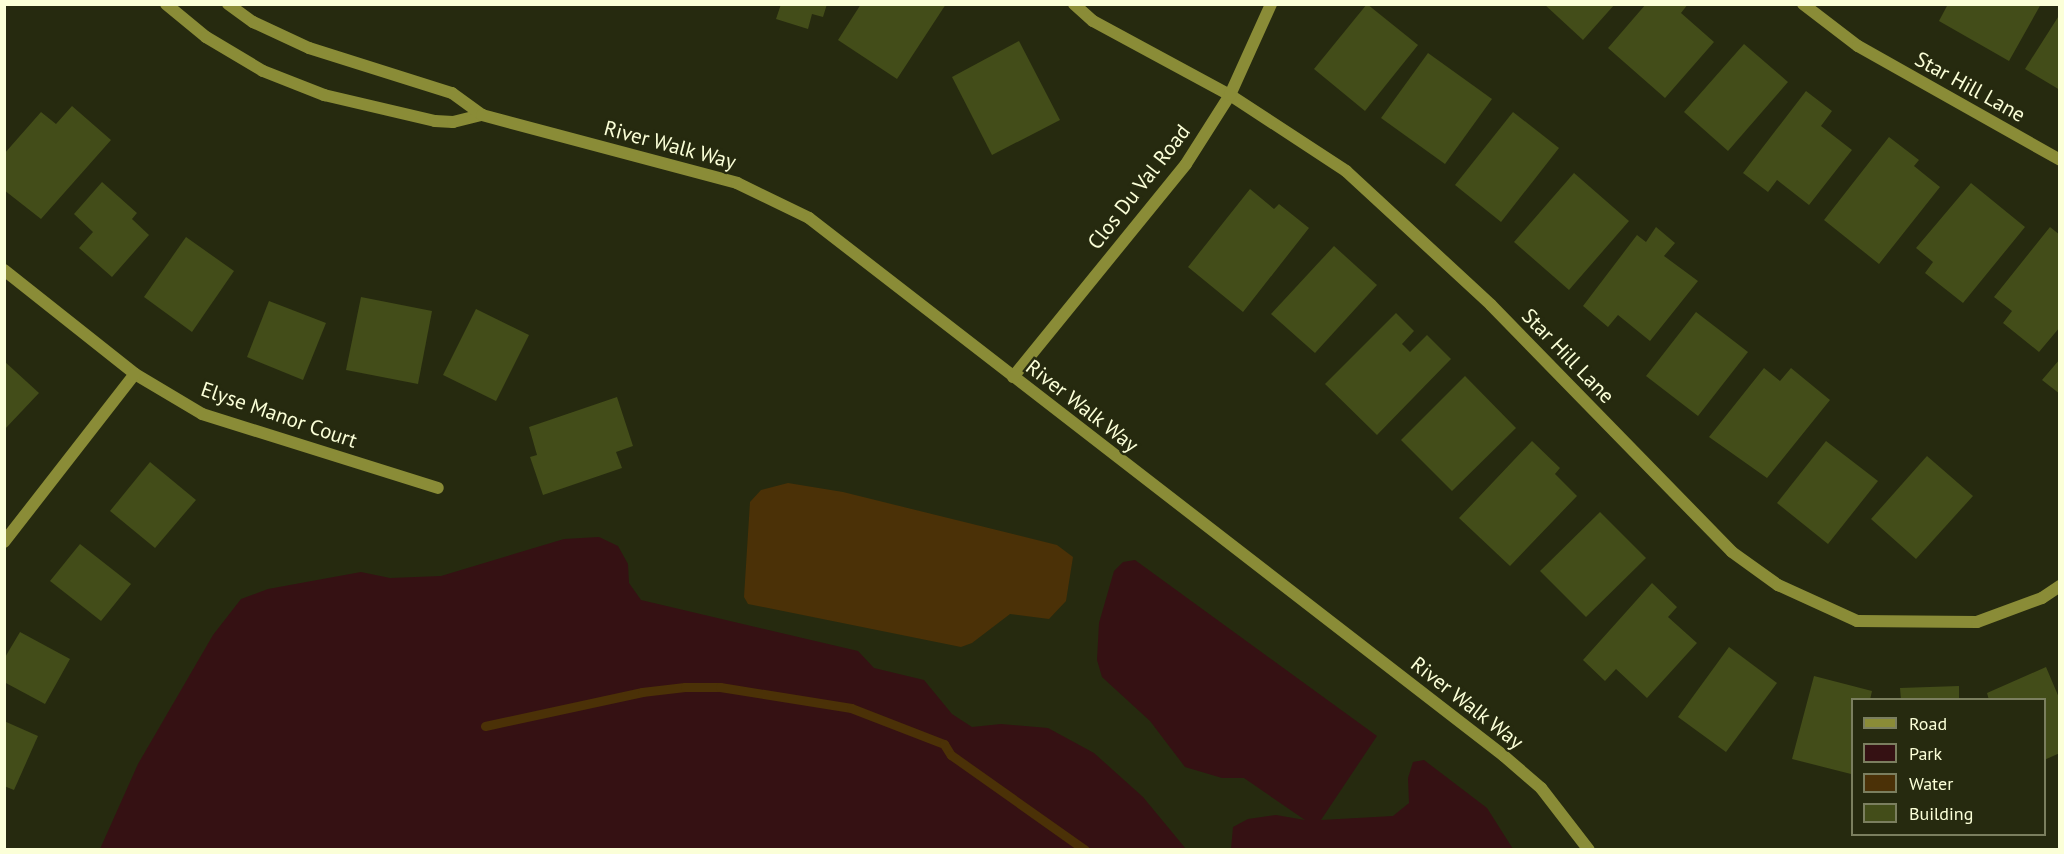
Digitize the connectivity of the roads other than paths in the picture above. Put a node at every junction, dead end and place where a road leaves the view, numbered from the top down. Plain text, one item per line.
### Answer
1 (166, 4) edge
2 (228, 4) edge
3 (1074, 4) edge
4 (1271, 4) edge
5 (1803, 4) edge
6 (1230, 95) junction
7 (483, 115) junction
8 (2060, 160) edge
9 (4, 270) edge
10 (135, 374) junction
11 (1013, 377) junction
12 (438, 488) dead end
13 (4, 542) edge
14 (2060, 586) edge
15 (1589, 849) edge

1 - 7 street, River Walk Way
2 - 7 street, River Walk Way
3 - 6 street, Star Hill Lane
4 - 6 street, Clos Du Val Road
5 - 8 street, Star Hill Lane
6 - 11 street, Clos Du Val Road
6 - 14 street, Star Hill Lane
7 - 11 street, River Walk Way
9 - 10 street, Elyse Manor Court
10 - 12 street, Elyse Manor Court
10 - 13 street
11 - 15 street, River Walk Way

